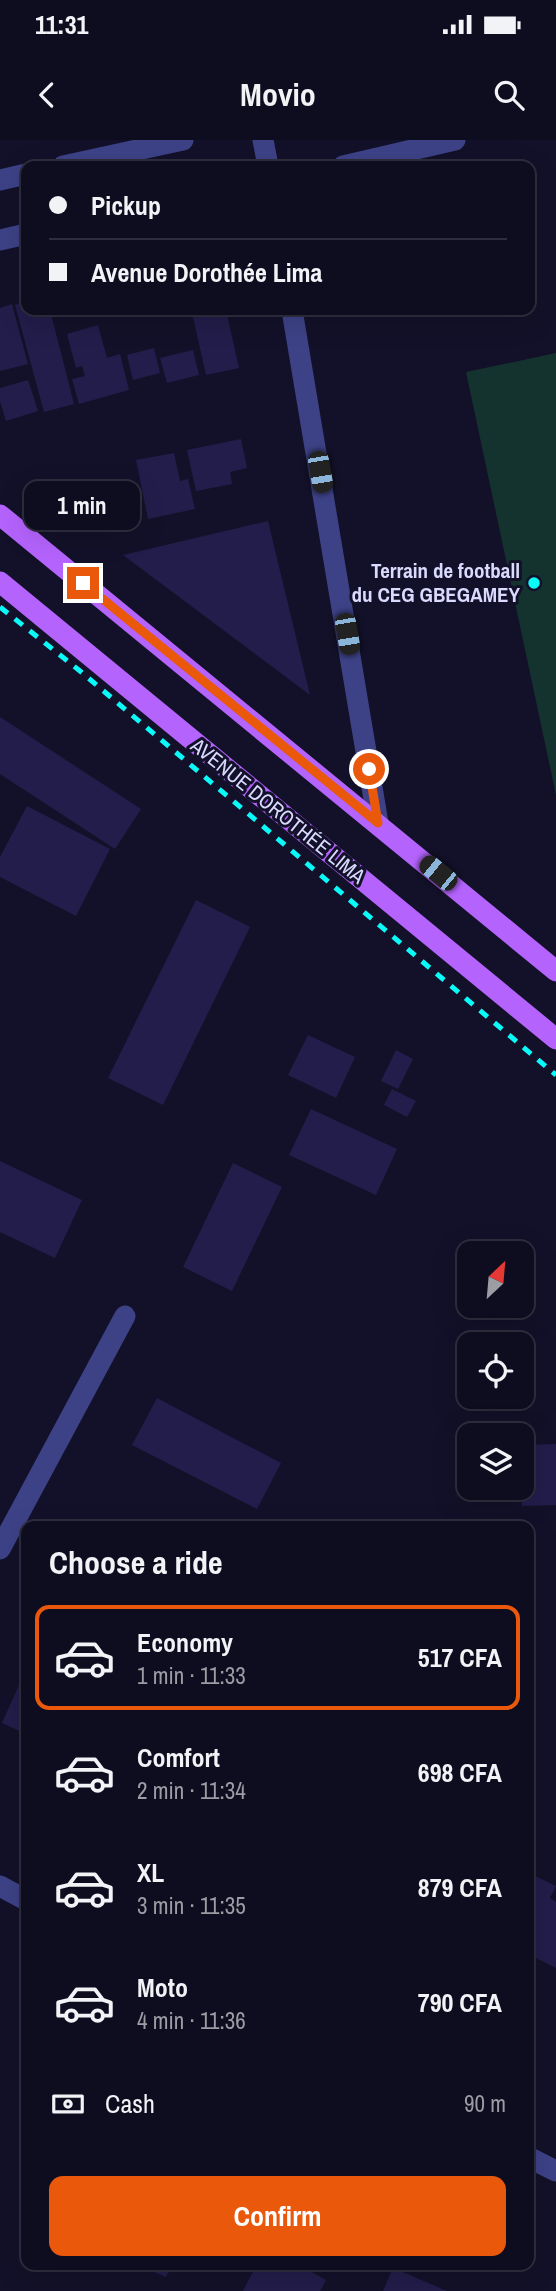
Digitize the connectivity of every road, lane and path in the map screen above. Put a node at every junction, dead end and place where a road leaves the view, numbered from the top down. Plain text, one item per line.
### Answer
1 (183, 140) edge
2 (263, 140) edge
3 (455, 140) edge
4 (86, 161) edge
5 (267, 161) edge
6 (365, 161) edge
7 (21, 175) edge
8 (0, 180) edge
9 (21, 235) edge
10 (0, 240) edge
11 (293, 315) edge
12 (0, 515) edge
13 (0, 582) edge
14 (378, 823) junction
15 (556, 971) edge
16 (556, 1039) edge
17 (125, 1316) dead end
18 (1, 1544) edge
19 (0, 1886) edge
20 (21, 1896) edge
21 (534, 2160) edge
22 (556, 2171) edge

1 - 4 street
2 - 5 street
3 - 6 street
7 - 8 street
9 - 10 street
11 - 14 street
12 - 14 main road
13 - 16 main road, AVENUE DOROTHÉE LIMA
14 - 15 main road
17 - 18 street
19 - 20 street
21 - 22 street

